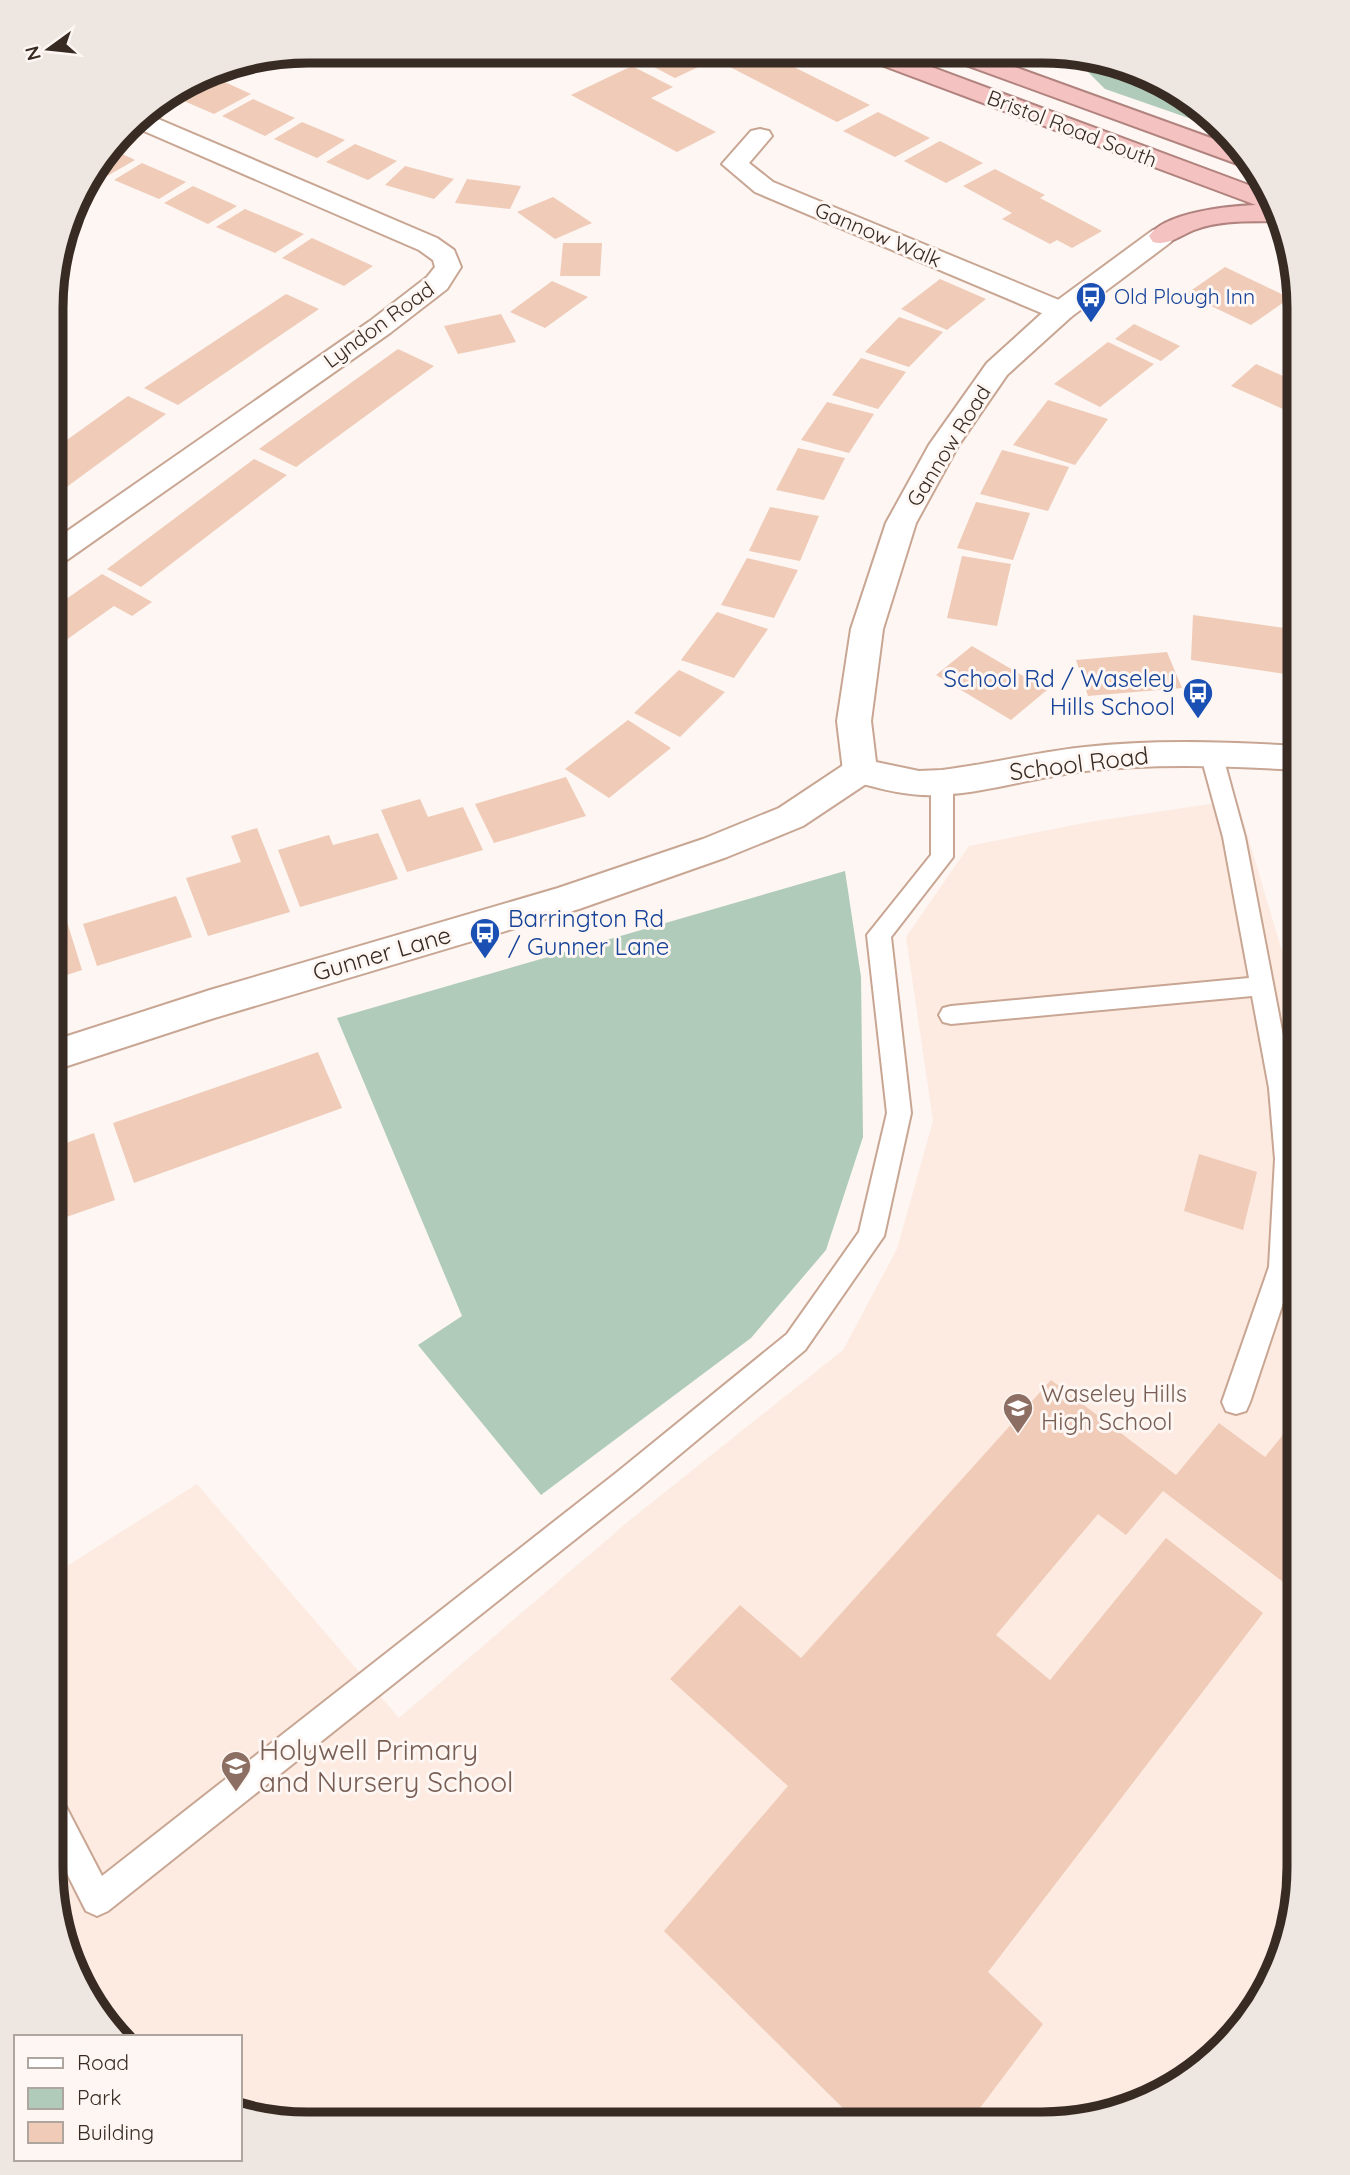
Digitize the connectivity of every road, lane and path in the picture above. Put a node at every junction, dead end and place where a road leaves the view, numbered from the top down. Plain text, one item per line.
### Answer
1 (897, 63) edge
2 (982, 63) edge
3 (1050, 65) dead end
4 (1119, 113) junction
5 (147, 123) edge
6 (760, 136) dead end
7 (1128, 151) junction
8 (1231, 153) edge
9 (1260, 198) edge
10 (1268, 214) edge
11 (1164, 234) junction
12 (1061, 311) junction
13 (63, 547) edge
14 (1211, 753) junction
15 (1287, 757) edge
16 (860, 771) junction
17 (942, 782) junction
18 (1260, 986) junction
19 (951, 1015) dead end
20 (63, 1052) edge
21 (1286, 1143) edge
22 (1286, 1187) edge
23 (1236, 1402) dead end
24 (63, 1833) edge

1 - 7 highway, Bristol Road South
2 - 4 highway, Bristol Road South
3 - 4 highway
4 - 8 highway, Bristol Road South
5 - 13 street, Lyndon Road
6 - 12 street, Gannow Walk
7 - 9 highway, Bristol Road South
7 - 11 highway
10 - 11 highway
11 - 12 street, Gannow Road
12 - 16 street, Gannow Road
14 - 15 street, School Road
14 - 17 street, School Road
14 - 18 lane
16 - 17 street, School Road
16 - 20 street, Gunner Lane
17 - 24 lane
18 - 19 lane
18 - 21 lane
22 - 23 lane

